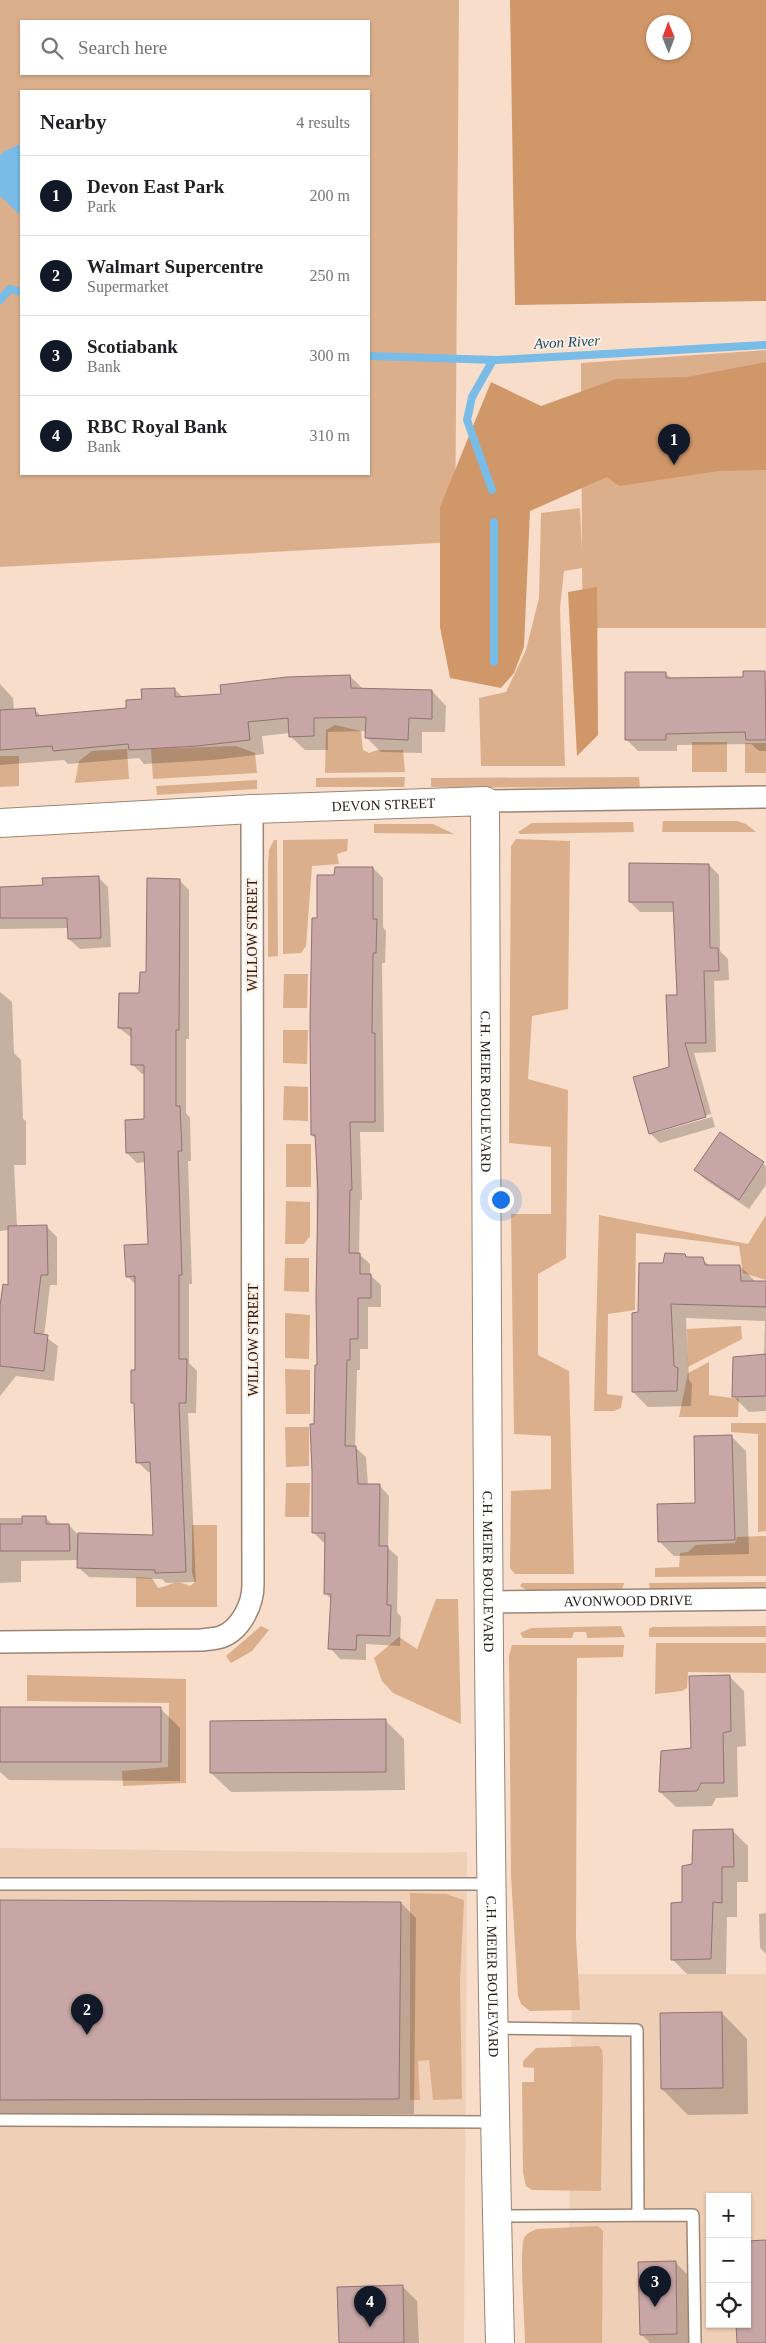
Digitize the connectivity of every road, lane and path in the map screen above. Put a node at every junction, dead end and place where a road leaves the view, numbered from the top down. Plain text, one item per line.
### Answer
1 (766, 797) edge
2 (485, 801) junction
3 (252, 809) junction
4 (0, 823) edge
5 (766, 1600) edge
6 (488, 1602) junction
7 (0, 1642) edge
8 (0, 1884) edge
9 (493, 1884) junction
10 (494, 2028) junction
11 (0, 2120) edge
12 (494, 2122) junction
13 (638, 2215) junction
14 (496, 2216) junction
15 (500, 2343) edge
16 (695, 2343) edge

1 - 2 street, DEVON STREET
2 - 3 street, DEVON STREET
2 - 6 street, C.H. MEIER BOULEVARD
3 - 4 street, DEVON STREET
3 - 7 street, WILLOW STREET
5 - 6 street, AVONWOOD DRIVE
6 - 9 street, C.H. MEIER BOULEVARD
8 - 9 lane
9 - 10 street, C.H. MEIER BOULEVARD
10 - 12 street, C.H. MEIER BOULEVARD
10 - 13 lane
11 - 12 lane
12 - 14 street, C.H. MEIER BOULEVARD
13 - 14 lane
13 - 16 lane
14 - 15 street, C.H. MEIER BOULEVARD

